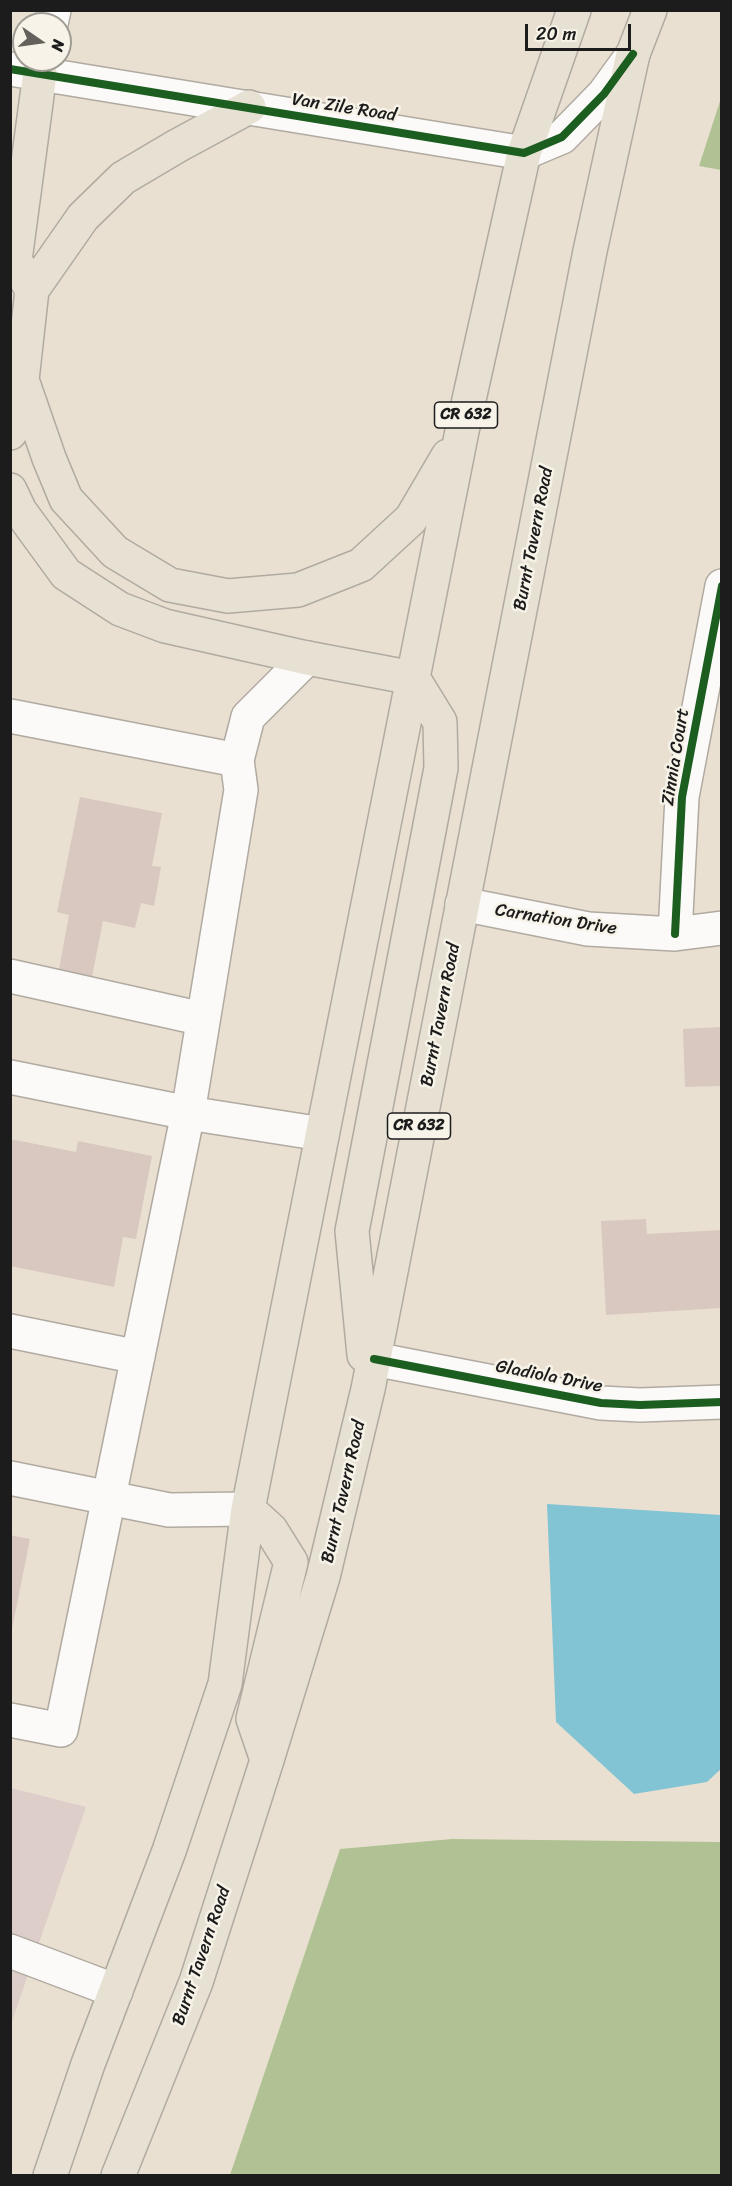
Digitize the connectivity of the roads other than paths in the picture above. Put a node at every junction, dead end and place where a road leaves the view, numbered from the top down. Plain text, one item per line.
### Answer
1 (574, 10) edge
2 (650, 10) edge
3 (633, 54) junction
4 (31, 72) edge
5 (58, 72) edge
6 (249, 107) junction
7 (524, 153) junction
8 (32, 290) junction
9 (22, 380) junction
10 (462, 431) junction
11 (10, 433) edge
12 (14, 512) edge
13 (722, 586) edge
14 (307, 658) junction
15 (413, 678) junction
16 (12, 722) edge
17 (237, 760) junction
18 (462, 904) junction
19 (722, 928) edge
20 (675, 934) junction
21 (10, 976) edge
22 (203, 1019) junction
23 (10, 1077) edge
24 (188, 1113) junction
25 (322, 1134) junction
26 (10, 1331) edge
27 (138, 1357) junction
28 (371, 1374) junction
29 (722, 1402) edge
30 (10, 1478) edge
31 (110, 1498) junction
32 (248, 1509) junction
33 (10, 1720) edge
34 (267, 1760) junction
35 (10, 1951) edge
36 (116, 1991) junction
37 (50, 2175) edge
38 (118, 2175) edge

1 - 7 main road, CR 632
2 - 3 main road, Burnt Tavern Road / CR 632
3 - 7 street
3 - 18 main road, Burnt Tavern Road / CR 632
4 - 8 main road
5 - 6 street, Van Zile Road
6 - 7 street, Van Zile Road
6 - 8 main road
7 - 10 main road, CR 632
8 - 9 main road
9 - 10 main road
9 - 11 main road
10 - 15 main road, CR 632
12 - 14 main road
13 - 20 street, Zinnia Court
14 - 15 main road
14 - 17 street
15 - 25 main road, CR 632
15 - 28 main road
16 - 17 street
17 - 22 street
18 - 20 street, Carnation Drive
18 - 28 main road, Burnt Tavern Road / CR 632
19 - 20 street, Carnation Drive
21 - 22 street
22 - 24 street
23 - 24 street
24 - 25 street
24 - 27 street
25 - 32 main road, CR 632
26 - 27 street
27 - 31 street
28 - 29 street, Gladiola Drive
28 - 34 main road, Burnt Tavern Road / CR 632
30 - 31 street
31 - 32 street
31 - 33 street
32 - 34 main road
32 - 36 main road, CR 632
34 - 38 main road, Burnt Tavern Road / CR 632
35 - 36 street
36 - 37 main road, CR 632

